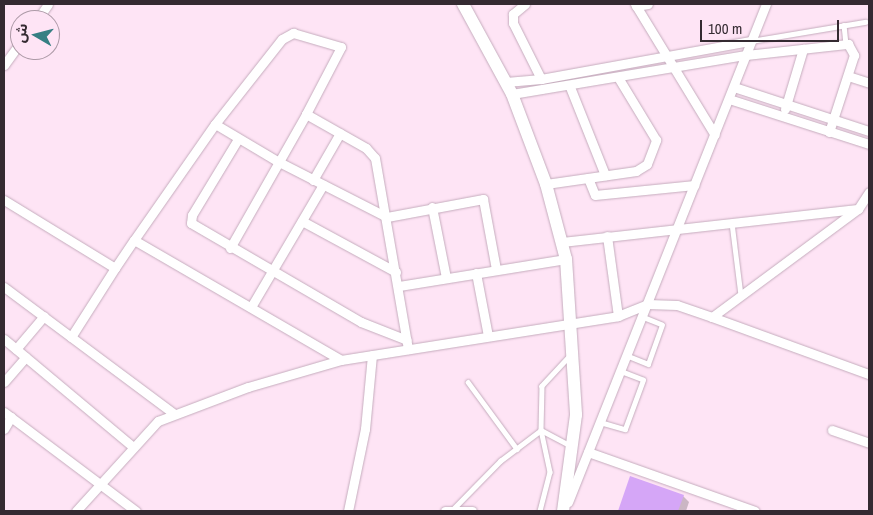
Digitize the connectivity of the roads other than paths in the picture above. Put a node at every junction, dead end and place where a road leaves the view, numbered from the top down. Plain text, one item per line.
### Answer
1 (463, 4) edge
2 (525, 4) edge
3 (648, 4) edge
4 (766, 4) edge
5 (636, 5) edge
6 (865, 22) dead end
7 (844, 25) junction
8 (751, 41) junction
9 (846, 44) junction
10 (803, 48) junction
11 (746, 55) junction
12 (666, 58) junction
13 (673, 70) junction
14 (848, 76) junction
15 (541, 79) junction
16 (619, 79) junction
17 (506, 82) junction
18 (869, 82) edge
19 (570, 87) junction
20 (734, 87) junction
21 (512, 94) junction
22 (729, 99) junction
23 (786, 105) junction
24 (306, 114) junction
25 (782, 116) junction
26 (833, 120) junction
27 (215, 124) junction
28 (869, 131) edge
29 (829, 132) junction
30 (340, 133) junction
31 (715, 135) junction
32 (238, 140) junction
33 (869, 144) edge
34 (278, 162) junction
35 (605, 175) junction
36 (588, 178) junction
37 (313, 180) junction
38 (546, 184) junction
39 (323, 185) junction
40 (694, 185) junction
41 (869, 192) edge
42 (4, 200) edge
43 (432, 207) junction
44 (858, 209) junction
45 (388, 217) junction
46 (302, 221) junction
47 (732, 222) junction
48 (678, 227) junction
49 (608, 236) junction
50 (134, 240) junction
51 (562, 242) junction
52 (230, 248) junction
53 (566, 258) junction
54 (115, 268) junction
55 (496, 269) junction
56 (272, 270) junction
57 (396, 272) junction
58 (476, 273) junction
59 (446, 278) junction
60 (399, 286) junction
61 (4, 287) edge
62 (741, 295) junction
63 (647, 304) junction
64 (251, 307) junction
65 (44, 316) junction
66 (618, 316) junction
67 (642, 317) junction
68 (712, 317) junction
69 (573, 322) junction
70 (488, 336) junction
71 (71, 338) junction
72 (4, 339) edge
73 (407, 340) junction
74 (16, 349) junction
75 (408, 349) junction
76 (574, 352) junction
77 (372, 355) junction
78 (626, 355) junction
79 (26, 357) junction
80 (341, 360) junction
81 (620, 371) junction
82 (869, 374) edge
83 (4, 382) edge
84 (468, 382) dead end
85 (172, 413) junction
86 (7, 414) edge
87 (600, 422) junction
88 (4, 429) edge
89 (541, 430) junction
90 (832, 430) dead end
91 (869, 443) edge
92 (132, 446) junction
93 (574, 447) junction
94 (517, 449) junction
95 (588, 452) junction
96 (97, 486) junction
97 (454, 508) junction
98 (76, 511) edge
99 (136, 511) edge
100 (348, 511) edge
101 (445, 511) edge
102 (472, 511) edge
103 (540, 511) edge
104 (563, 511) edge
105 (755, 511) edge

1 - 17 main road
2 - 15 street
3 - 5 street
4 - 8 street
5 - 12 street
6 - 7 lane
7 - 8 lane
7 - 9 lane
8 - 11 street
8 - 12 street
9 - 10 street
9 - 14 street
10 - 11 street
10 - 23 street
11 - 13 street
11 - 20 street
12 - 13 street
12 - 15 street
13 - 16 street
13 - 31 street
14 - 18 street
14 - 26 street
15 - 17 street
16 - 19 street
16 - 35 street
17 - 21 main road
19 - 21 street
19 - 35 street
20 - 22 street
20 - 23 street
21 - 38 main road
22 - 25 street
22 - 31 street
23 - 25 street
23 - 26 street
24 - 27 street
24 - 30 street
24 - 34 street
25 - 29 street
26 - 28 street
26 - 29 street
27 - 32 street
27 - 50 street
29 - 33 street
30 - 37 street
30 - 45 street
31 - 40 street
32 - 34 street
32 - 52 street
34 - 37 street
34 - 52 street
35 - 36 street
36 - 38 street
36 - 40 street
37 - 39 street
38 - 51 main road
39 - 45 street
39 - 46 street
40 - 48 street
41 - 44 street
42 - 54 street
43 - 45 street
43 - 55 street
43 - 59 street
44 - 47 street
44 - 62 street
45 - 57 street
46 - 56 street
46 - 57 street
47 - 48 street
47 - 62 lane
48 - 49 street
48 - 63 street
49 - 51 street
49 - 66 street
50 - 54 street
50 - 64 street
51 - 53 main road
52 - 56 street
53 - 55 street
53 - 69 main road
54 - 71 street
55 - 58 street
56 - 64 street
56 - 73 street
57 - 60 street
58 - 59 street
58 - 70 street
59 - 60 street
60 - 73 street
61 - 65 street
62 - 68 street
63 - 66 street
63 - 67 street
63 - 68 street
64 - 80 street
65 - 71 street
65 - 74 street
66 - 69 street
67 - 78 street
67 - 78 lane
68 - 82 street
69 - 70 street
69 - 76 main road
70 - 75 street
71 - 85 street
72 - 74 street
73 - 75 street
74 - 79 street
75 - 77 street
76 - 89 lane
76 - 93 main road
77 - 80 street
77 - 100 street
78 - 81 street
79 - 83 street
79 - 92 street
80 - 85 street
81 - 87 street
81 - 87 lane
84 - 94 lane
85 - 92 street
86 - 88 street
86 - 96 street
87 - 95 street
89 - 93 lane
89 - 94 lane
89 - 103 lane
90 - 91 street
92 - 96 street
93 - 104 main road
94 - 97 lane
95 - 104 street
95 - 105 street
96 - 98 street
96 - 99 street
97 - 101 street
97 - 102 street

